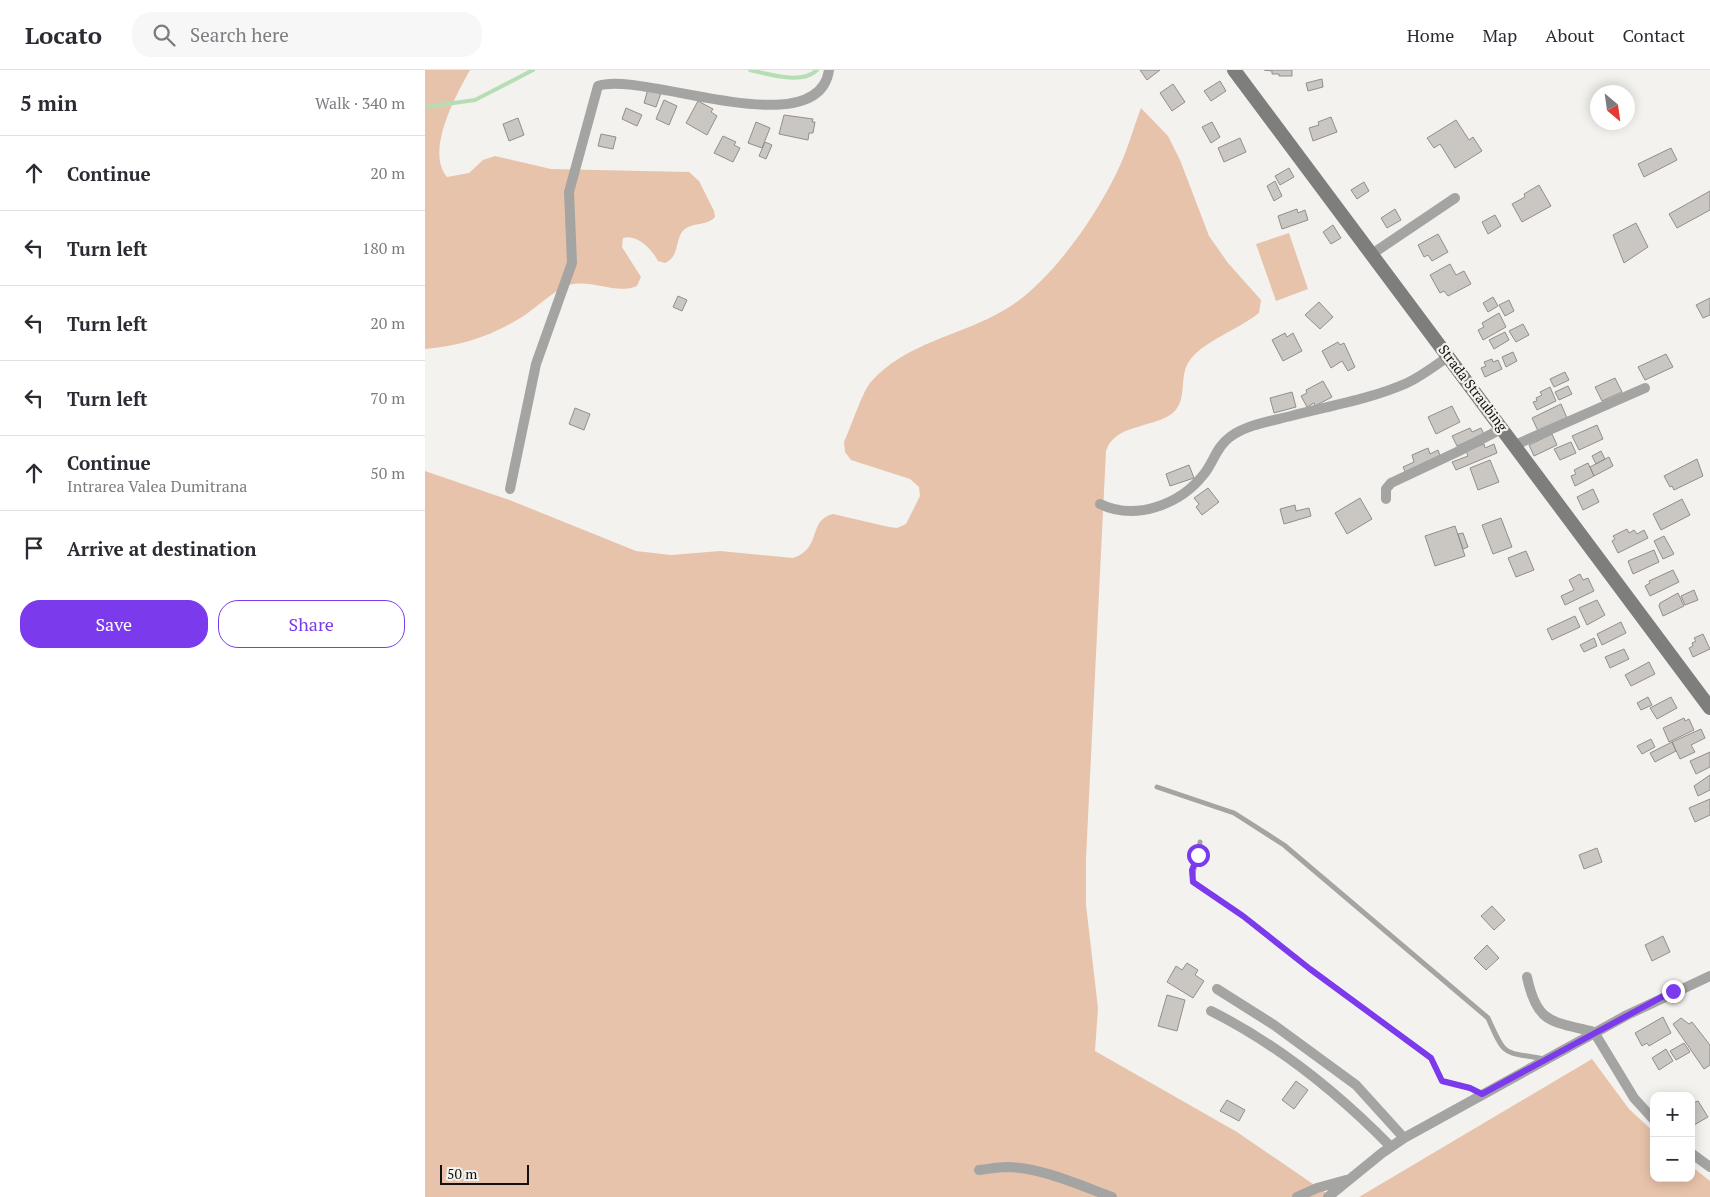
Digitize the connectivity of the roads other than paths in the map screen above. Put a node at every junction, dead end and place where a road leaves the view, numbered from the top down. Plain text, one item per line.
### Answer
1 (829, 70) edge
2 (1234, 70) edge
3 (614, 74) dead end
4 (750, 93) dead end
5 (1455, 198) dead end
6 (1372, 254) junction
7 (1449, 356) junction
8 (1645, 388) dead end
9 (1503, 428) junction
10 (1515, 445) junction
11 (510, 489) dead end
12 (1386, 499) dead end
13 (1100, 504) dead end
14 (1710, 708) edge
15 (1157, 788) dead end
16 (1200, 842) dead end
17 (1710, 976) edge
18 (1527, 977) dead end
19 (1217, 989) dead end
20 (1211, 1011) dead end
21 (1594, 1032) junction
22 (1545, 1059) junction
23 (1482, 1094) junction
24 (1650, 1116) edge
25 (1404, 1138) junction
26 (1391, 1146) junction
27 (1695, 1156) edge
28 (1710, 1167) edge
29 (979, 1170) dead end
30 (1349, 1180) junction
31 (1113, 1197) edge
32 (1297, 1197) edge
33 (1328, 1197) edge

1 - 4 street
2 - 6 main road, Strada Straubing
3 - 11 street
5 - 6 street
6 - 7 main road, Strada Straubing
7 - 9 main road, Strada Straubing
7 - 13 street
8 - 10 street
9 - 10 main road, Strada Straubing
9 - 12 street
10 - 14 main road, Strada Straubing
15 - 22 lane
16 - 23 lane
17 - 21 street
18 - 21 street
19 - 25 street
20 - 26 street
21 - 22 street
21 - 24 street
22 - 23 street
23 - 25 street
25 - 26 street
26 - 30 street
27 - 28 street
29 - 31 street
30 - 32 street
30 - 33 street

